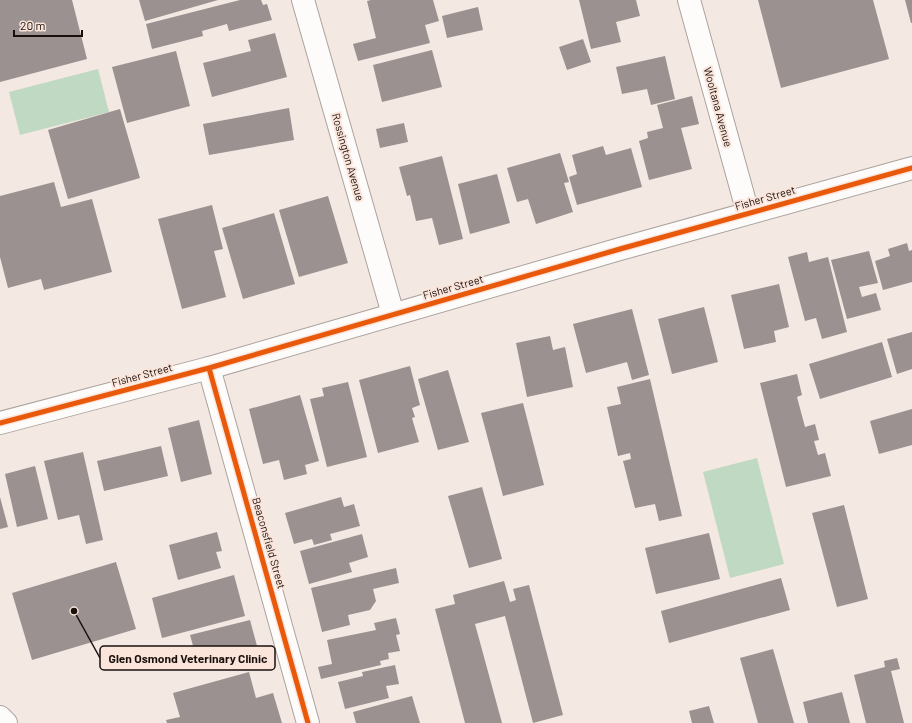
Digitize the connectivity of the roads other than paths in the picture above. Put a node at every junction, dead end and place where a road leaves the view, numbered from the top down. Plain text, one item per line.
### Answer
1 (303, 0) edge
2 (689, 0) edge
3 (912, 168) edge
4 (748, 213) junction
5 (393, 314) junction
6 (209, 368) junction
7 (0, 423) edge
8 (0, 717) edge
9 (6, 723) edge
10 (308, 723) edge

1 - 5 main road, Rossington Avenue
2 - 4 main road, Wooltana Avenue
3 - 4 main road, Fisher Street
4 - 5 main road, Fisher Street
5 - 6 main road, Fisher Street
6 - 7 main road, Fisher Street
6 - 10 main road, Beaconsfield Street
8 - 9 main road

